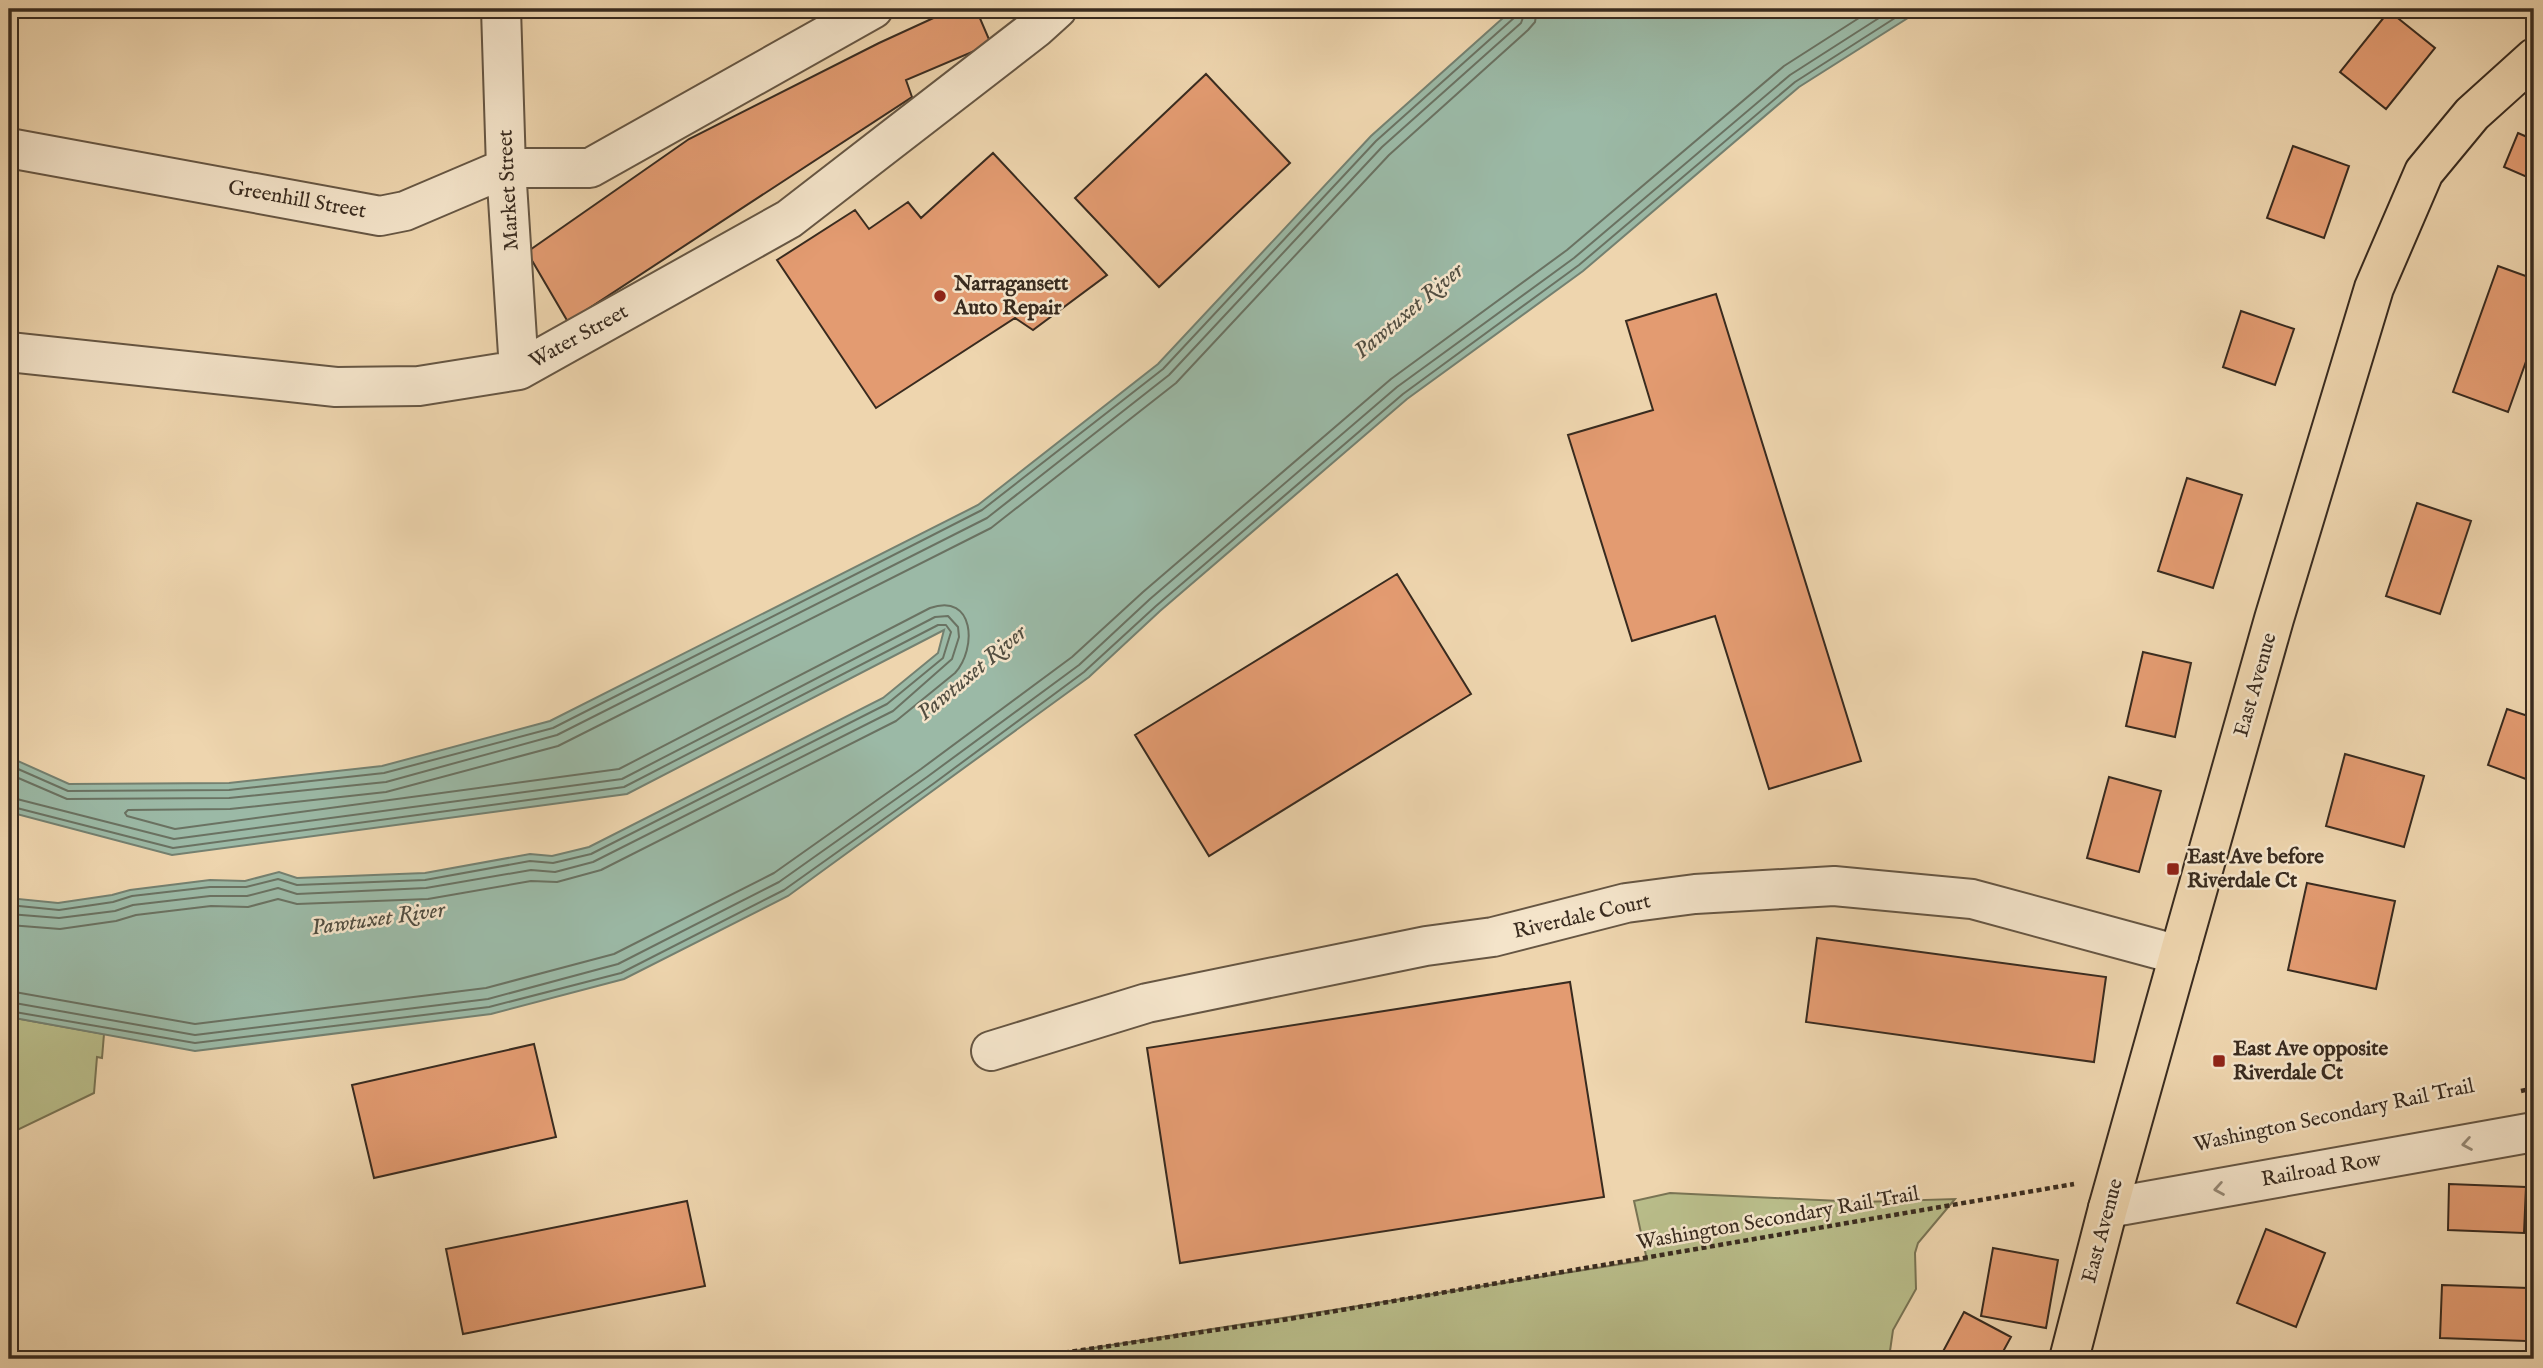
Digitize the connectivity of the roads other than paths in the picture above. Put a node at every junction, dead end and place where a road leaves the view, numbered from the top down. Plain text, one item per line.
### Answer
1 (500, 9) edge
2 (873, 9) edge
3 (1057, 9) edge
4 (2534, 58) edge
5 (9, 148) edge
6 (506, 168) junction
7 (9, 352) edge
8 (519, 370) junction
9 (2179, 955) junction
10 (991, 1051) dead end
11 (2534, 1132) edge
12 (2113, 1192) junction
13 (2069, 1359) edge

1 - 6 street, Market Street
2 - 6 street, Greenhill Street
3 - 8 street, Water Street
4 - 9 main road, East Avenue
5 - 6 street, Greenhill Street
6 - 8 street, Market Street
7 - 8 street, Water Street
9 - 10 street, Riverdale Court
9 - 12 main road, East Avenue
11 -> 12 street, Railroad Row
12 - 13 main road, East Avenue

